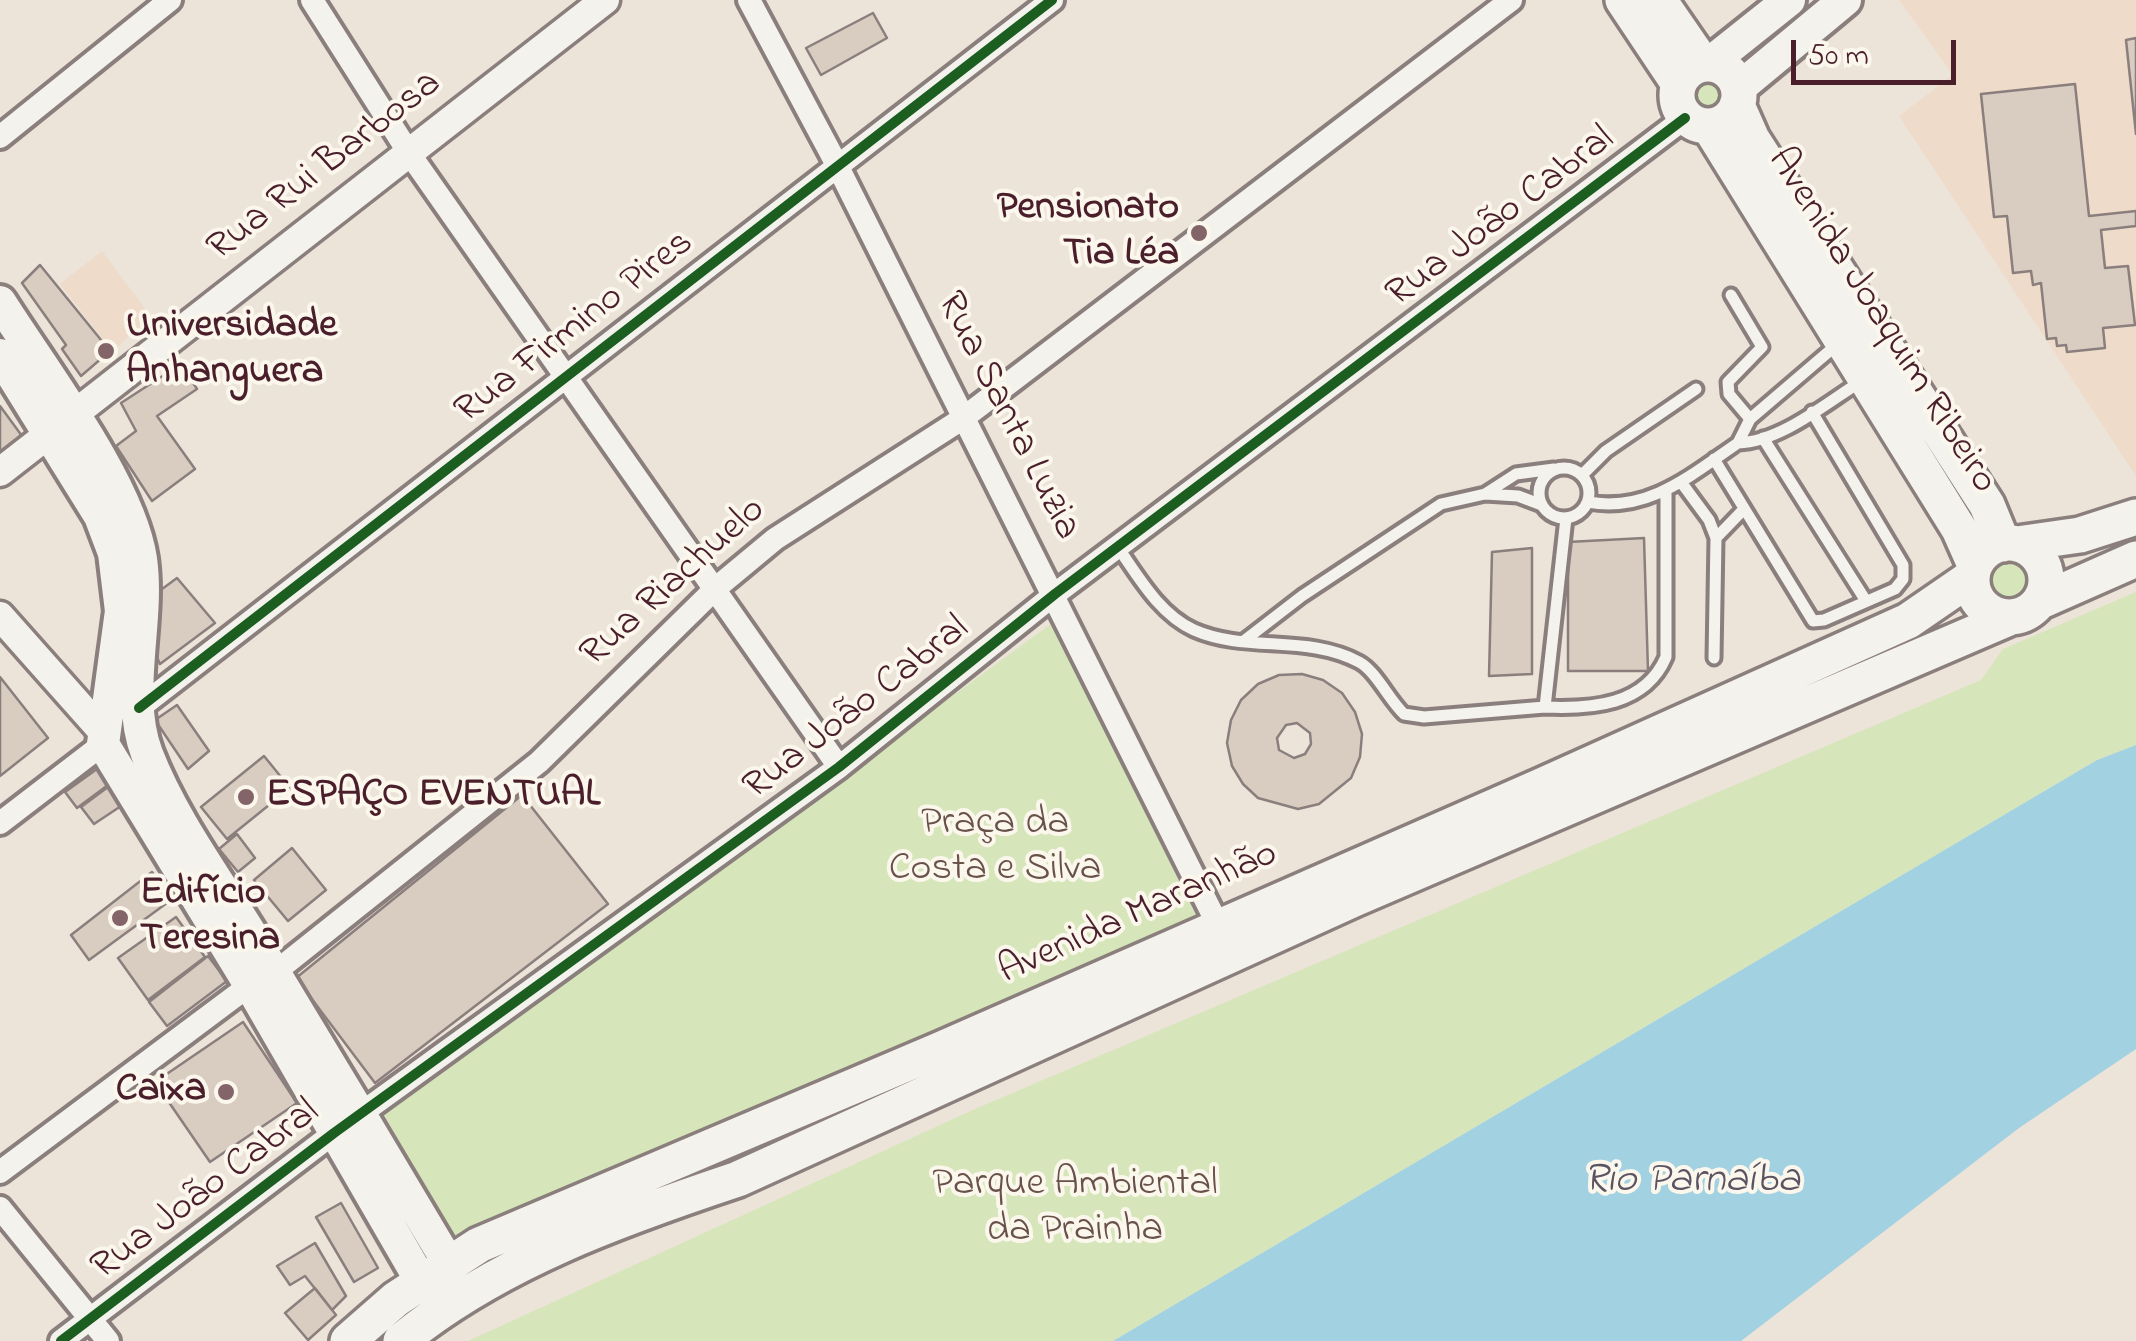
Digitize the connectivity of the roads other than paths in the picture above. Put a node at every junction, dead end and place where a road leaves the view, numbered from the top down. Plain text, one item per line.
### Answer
1 (170, 0) edge
2 (312, 0) edge
3 (605, 0) edge
4 (749, 0) edge
5 (1052, 0) edge
6 (1511, 0) edge
7 (1623, 0) edge
8 (1659, 0) edge
9 (1789, 0) edge
10 (1845, 0) edge
11 (1697, 91) junction
12 (1738, 97) junction
13 (0, 137) edge
14 (409, 154) junction
15 (836, 163) junction
16 (1731, 295) dead end
17 (0, 302) edge
18 (1842, 340) junction
19 (0, 355) edge
20 (564, 376) junction
21 (1866, 378) junction
22 (1696, 390) dead end
23 (1812, 412) junction
24 (962, 419) junction
25 (1750, 419) junction
26 (61, 426) junction
27 (1763, 438) junction
28 (1738, 443) junction
29 (1714, 459) junction
30 (1555, 470) junction
31 (0, 472) edge
32 (1582, 475) junction
33 (1681, 482) junction
34 (1666, 492) junction
35 (1485, 494) junction
36 (1588, 502) junction
37 (1542, 505) junction
38 (1743, 510) junction
39 (2136, 517) edge
40 (1566, 518) junction
41 (1716, 538) junction
42 (2010, 544) junction
43 (1117, 546) junction
44 (2136, 559) edge
45 (1974, 571) junction
46 (716, 588) junction
47 (1055, 594) junction
48 (1866, 601) junction
49 (2041, 601) junction
50 (0, 616) edge
51 (2009, 618) junction
52 (1245, 640) junction
53 (1714, 658) dead end
54 (1545, 706) junction
55 (139, 708) junction
56 (103, 738) junction
57 (839, 767) junction
58 (0, 823) edge
59 (1218, 925) junction
60 (262, 979) junction
61 (348, 1124) junction
62 (0, 1172) edge
63 (0, 1208) edge
64 (500, 1288) junction
65 (438, 1296) edge
66 (89, 1318) junction
67 (61, 1341) edge
68 (108, 1341) edge
69 (348, 1341) edge
70 (401, 1341) edge

1 - 13 street
2 - 14 street
3 - 14 street, Rua Rui Barbosa
4 - 15 street, Rua Santa Luzia
5 - 15 street, Rua Firmino Pires
6 - 24 street, Rua Riachuelo
7 - 11 main road, Avenida Joaquim Ribeiro
8 - 11 main road, Avenida Joaquim Ribeiro
9 - 11 main road
10 - 12 main road
11 - 12 main road
11 - 12 main road
11 - 18 main road, Avenida Joaquim Ribeiro
11 - 43 street, Rua João Cabral
12 - 42 main road, Avenida Joaquim Ribeiro
14 - 20 street
14 - 26 street, Rua Rui Barbosa
15 - 20 street, Rua Firmino Pires
15 - 24 street, Rua Santa Luzia
16 - 25 lane
17 - 26 main road
18 - 21 main road, Avenida Joaquim Ribeiro
18 - 25 lane
19 - 26 main road
20 - 46 street
20 - 55 street, Rua Firmino Pires
21 - 23 lane
21 - 45 main road, Avenida Joaquim Ribeiro
22 - 32 lane
23 - 27 lane
23 - 48 lane
24 - 46 street, Rua Riachuelo
24 - 47 street, Rua Santa Luzia
25 - 28 lane
26 - 31 street, Rua Rui Barbosa
26 - 55 main road
26 - 56 main road
27 - 28 lane
27 - 48 lane
28 - 29 lane
29 - 33 lane
29 - 38 lane
30 - 32 lane
30 - 35 lane
30 - 37 lane
32 - 36 lane
33 - 34 lane
33 - 41 lane
34 - 36 lane
34 - 54 lane
35 - 37 lane
35 - 52 lane
36 - 40 lane
37 - 40 lane
38 - 41 lane
38 - 48 lane
39 - 42 main road
40 - 54 lane
41 - 53 lane
42 - 45 main road
42 - 49 main road
43 - 47 street, Rua João Cabral
43 - 52 lane
44 - 49 main road
45 - 51 main road
45 - 59 main road, Avenida Maranhão
46 - 57 street
46 - 60 street, Rua Riachuelo
47 - 57 street, Rua João Cabral
47 - 59 street, Rua Santa Luzia
49 - 51 main road
50 - 56 street
51 - 64 main road, Avenida Maranhão
52 - 54 lane
55 - 60 main road
56 - 58 street
56 - 60 main road
57 - 61 street, Rua João Cabral
59 - 65 main road, Avenida Maranhão
60 - 61 main road
60 - 62 street, Rua Riachuelo
61 - 65 main road
61 - 66 street, Rua João Cabral
63 - 66 street
64 - 65 main road, Avenida Maranhão
64 - 65 main road
65 - 69 main road, Avenida Maranhão
65 - 70 main road, Avenida Maranhão
66 - 67 street, Rua João Cabral
66 - 68 street

